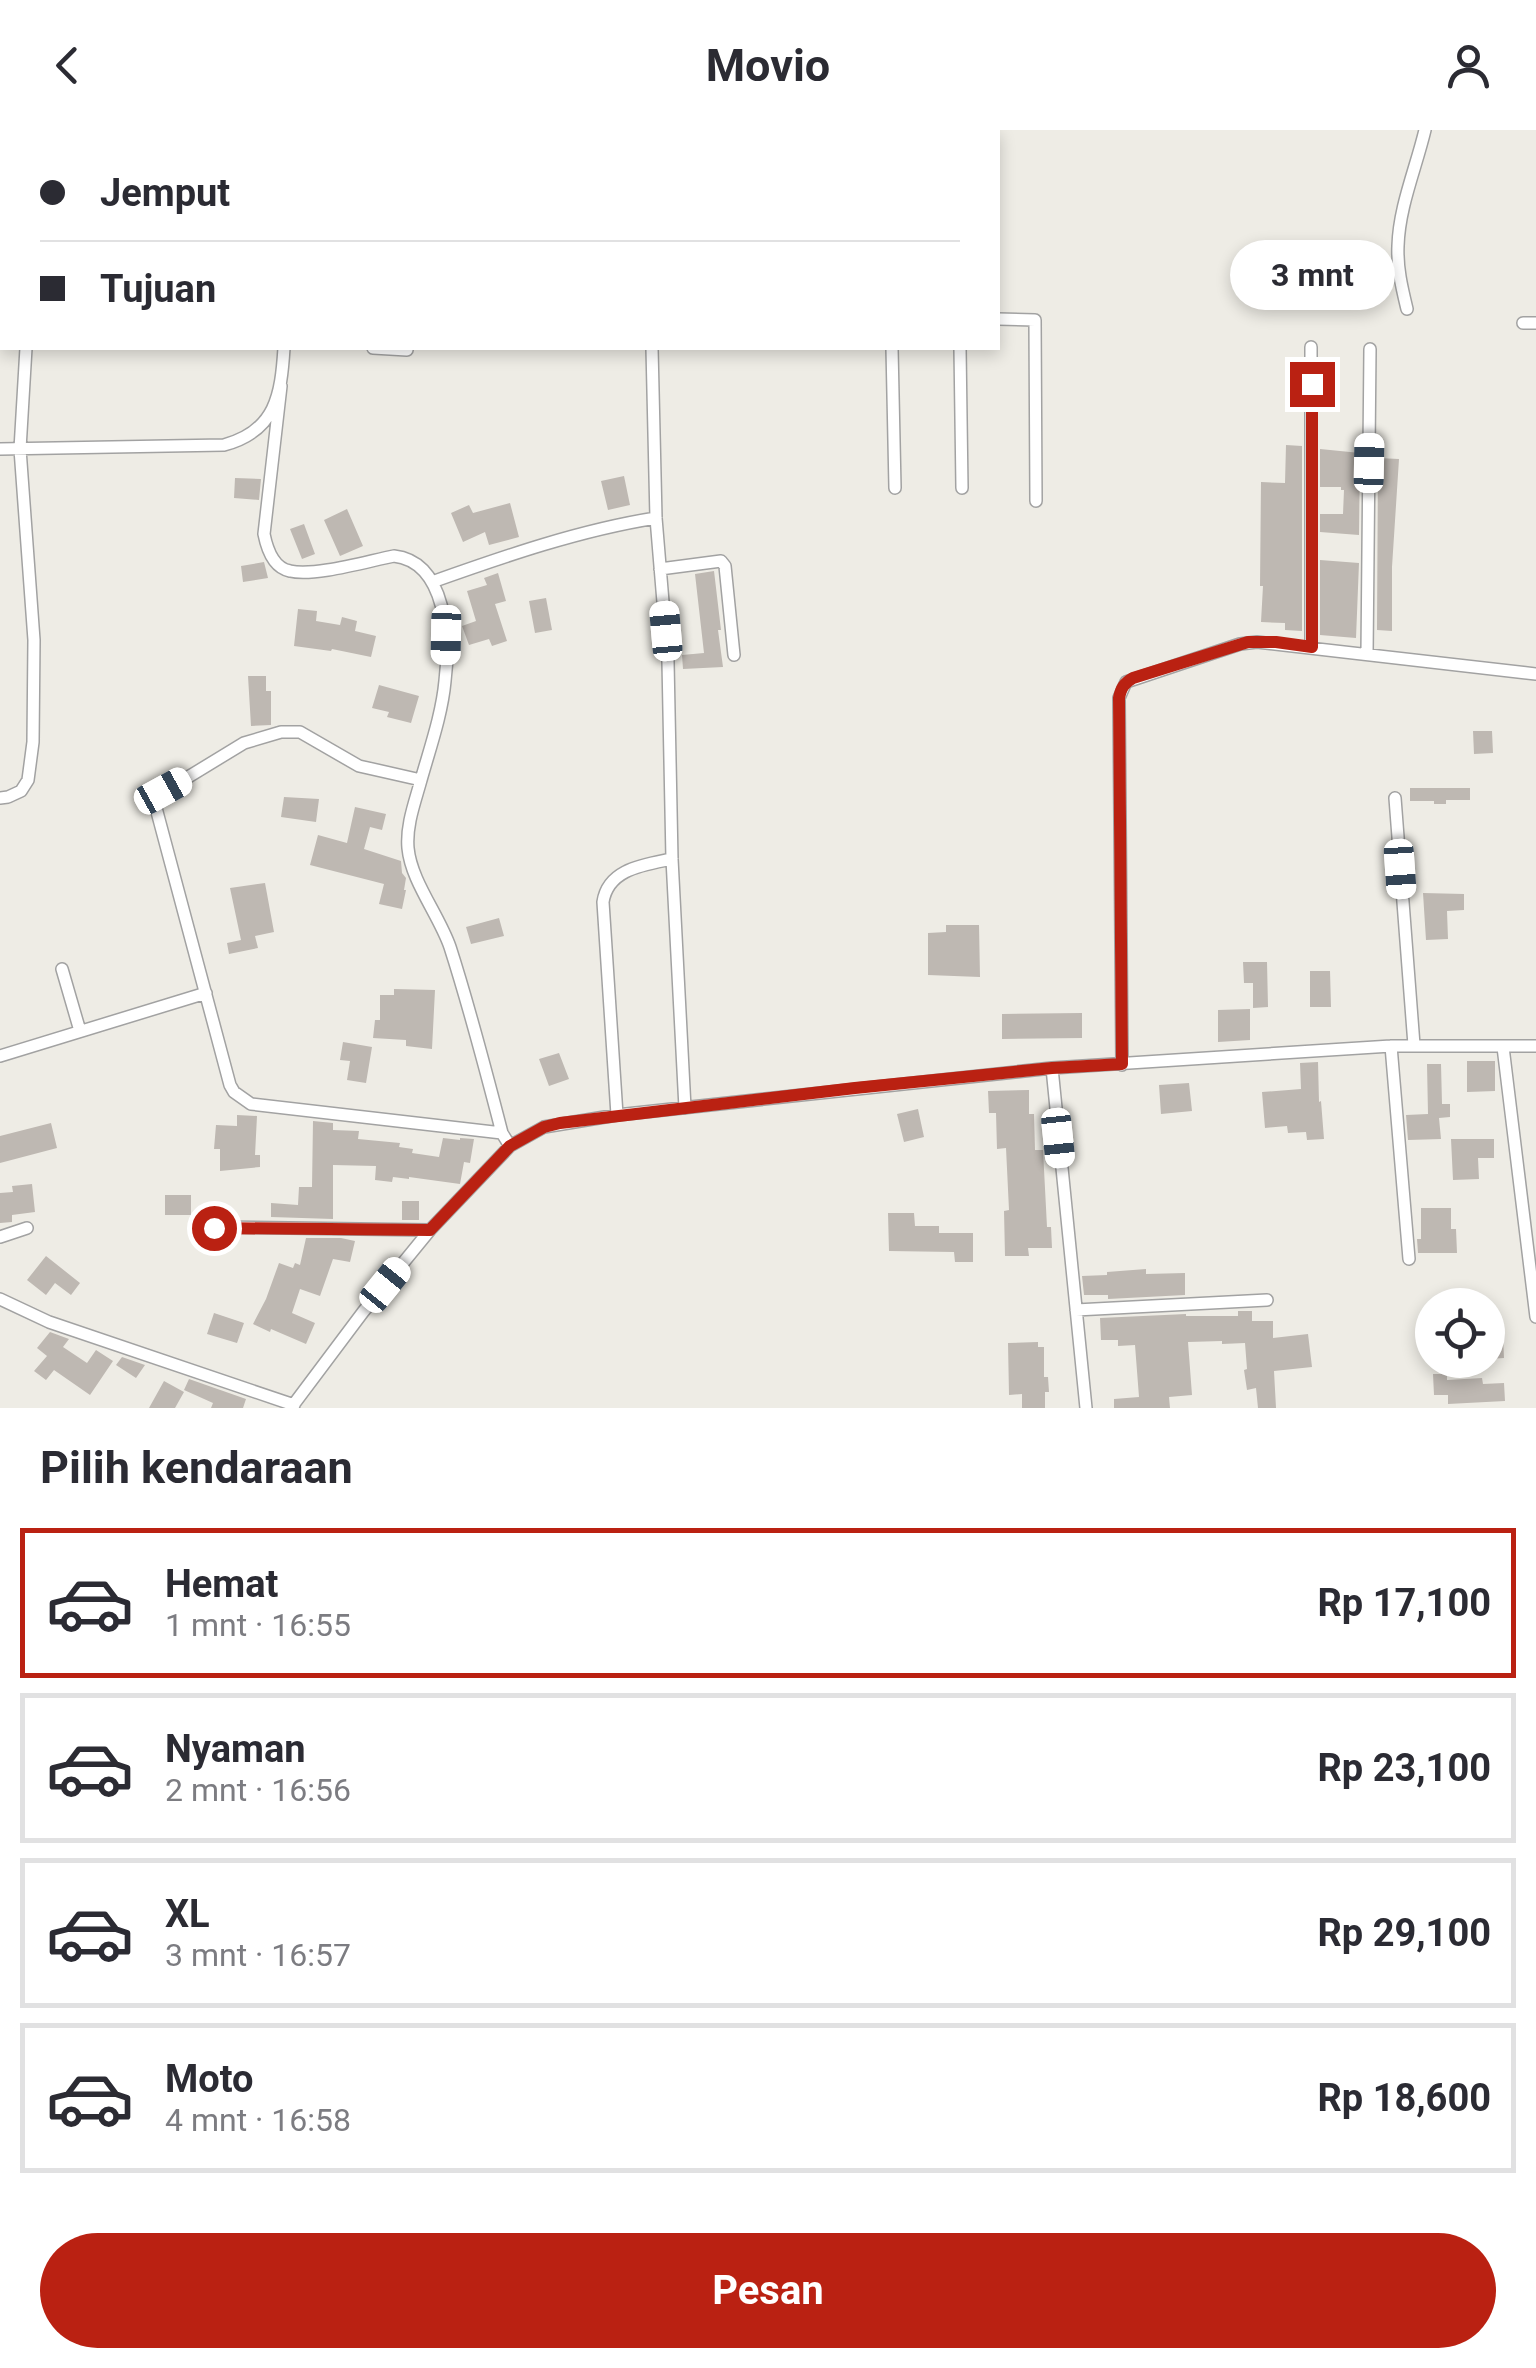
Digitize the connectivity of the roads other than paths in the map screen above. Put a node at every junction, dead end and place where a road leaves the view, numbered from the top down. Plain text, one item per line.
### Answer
1 (1426, 130) edge
2 (1407, 310) dead end
3 (1000, 320) edge
4 (1312, 347) dead end
5 (1370, 349) dead end
6 (26, 350) edge
7 (284, 350) edge
8 (652, 350) edge
9 (892, 350) edge
10 (960, 350) edge
11 (281, 386) junction
12 (0, 449) edge
13 (20, 449) junction
14 (895, 488) dead end
15 (962, 488) dead end
16 (1036, 502) dead end
17 (656, 518) junction
18 (660, 569) junction
19 (432, 582) junction
20 (1312, 647) junction
21 (1367, 654) junction
22 (734, 655) dead end
23 (1536, 674) edge
24 (421, 780) junction
25 (0, 798) edge
26 (1395, 798) dead end
27 (672, 859) junction
28 (62, 969) dead end
29 (206, 993) junction
30 (80, 1032) junction
31 (1391, 1046) junction
32 (1414, 1046) junction
33 (1536, 1046) edge
34 (1503, 1047) junction
35 (0, 1056) edge
36 (1122, 1064) junction
37 (1052, 1068) junction
38 (685, 1108) junction
39 (617, 1115) junction
40 (502, 1134) junction
41 (510, 1146) junction
42 (27, 1228) dead end
43 (214, 1228) dead end
44 (430, 1230) junction
45 (0, 1237) edge
46 (1409, 1258) dead end
47 (0, 1299) edge
48 (1267, 1300) dead end
49 (1076, 1310) junction
50 (1536, 1318) edge
51 (292, 1406) edge
52 (1086, 1408) edge

1 - 2 street
3 - 16 street
4 - 20 street
5 - 21 street
6 - 13 street
7 - 11 street
8 - 17 street
9 - 14 street
10 - 15 street
11 - 13 street
11 - 19 street
12 - 13 street
13 - 25 street
17 - 18 street
17 - 19 street
18 - 22 street
18 - 27 street
19 - 24 street
20 - 21 street
20 - 36 street
21 - 23 street
24 - 29 street
24 - 40 street
26 - 32 street
27 - 38 street
27 - 39 street
28 - 30 street
29 - 30 street
29 - 40 street
30 - 35 street
31 - 32 street
31 - 36 street
31 - 46 street
32 - 34 street
33 - 34 street
34 - 50 street
36 - 37 street
37 - 38 street
37 - 49 street
38 - 39 street
39 - 41 street
40 - 41 street
41 - 44 street
42 - 45 street
43 - 44 street
44 - 51 street
47 - 51 street
48 - 49 street
49 - 52 street

